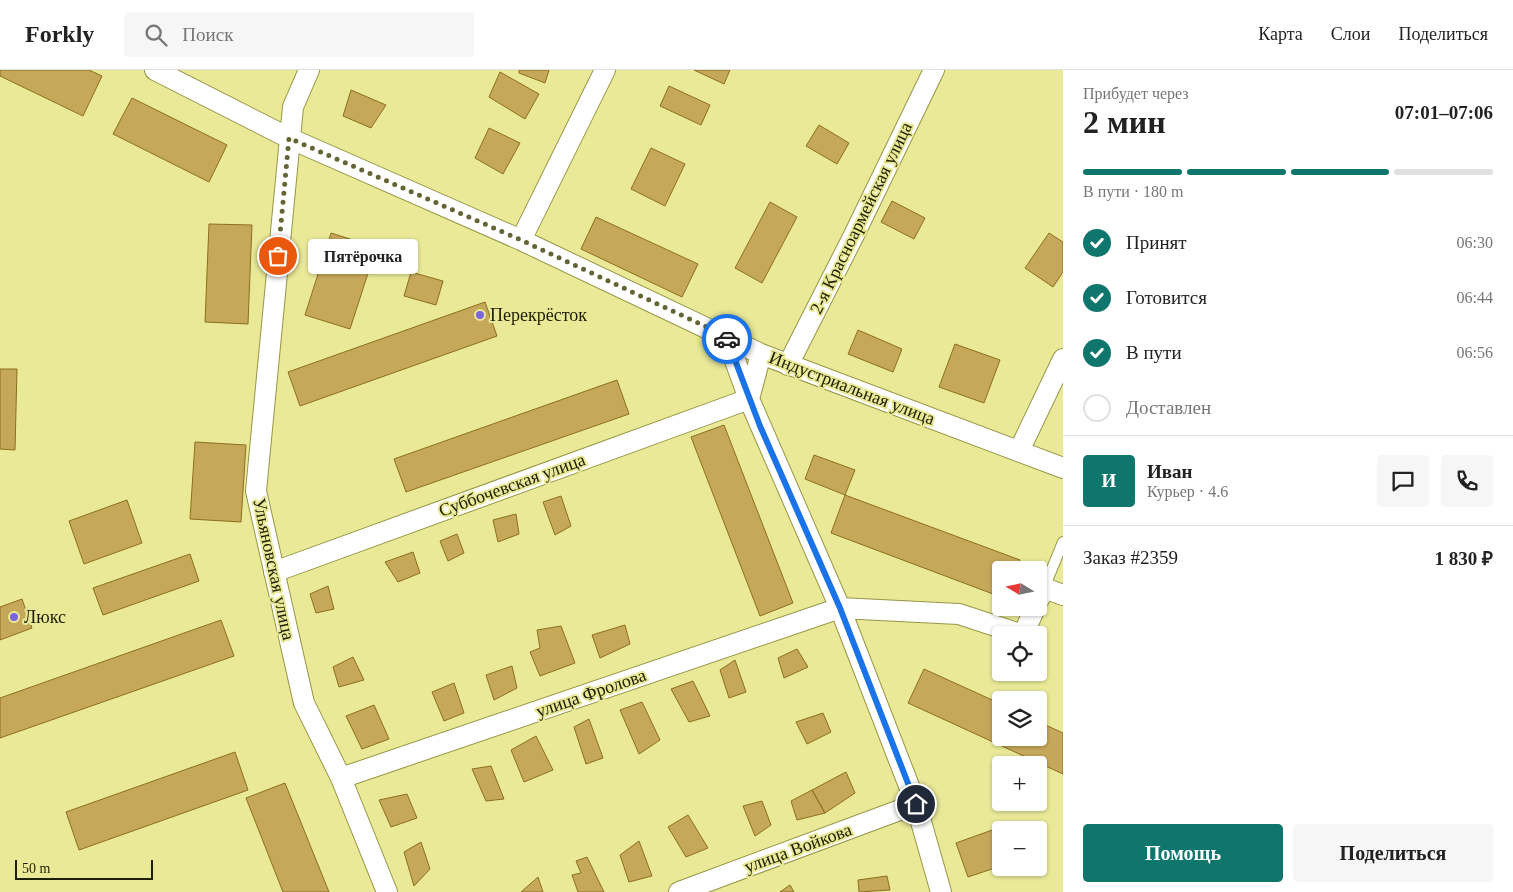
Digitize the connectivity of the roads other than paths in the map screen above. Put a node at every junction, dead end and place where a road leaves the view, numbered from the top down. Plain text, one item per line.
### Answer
1 (309, 70) edge
2 (605, 70) edge
3 (934, 70) edge
4 (165, 72) edge
5 (289, 138) junction
6 (521, 240) junction
7 (726, 336) junction
8 (761, 354) junction
9 (1063, 359) edge
10 (788, 365) junction
11 (750, 399) junction
12 (1019, 451) junction
13 (1063, 468) edge
14 (1063, 542) edge
15 (274, 572) junction
16 (1048, 577) edge
17 (1048, 594) edge
18 (1063, 595) edge
19 (840, 608) junction
20 (996, 626) edge
21 (341, 778) junction
22 (916, 804) junction
23 (387, 892) edge
24 (679, 892) edge
25 (941, 892) edge

1 - 5 street, Ульяновская улица
2 - 6 street
3 - 10 street, 2-я Красноармейская улица
4 - 5 street, Индустриальная улица
5 - 6 street, Индустриальная улица
5 - 15 street, Ульяновская улица
6 - 7 street, Индустриальная улица
7 - 8 street, Индустриальная улица
7 - 11 street
8 - 10 street, Индустриальная улица
8 - 11 street
9 - 12 street
10 - 12 street, Индустриальная улица
11 - 15 street, Суббочевская улица
11 - 19 street
12 - 13 street, Индустриальная улица
14 - 16 lane
15 - 21 street, Ульяновская улица
17 - 18 street
19 - 20 street
19 - 21 street, улица Фролова
19 - 22 street
21 - 23 street, Ульяновская улица
22 - 24 street, улица Войкова
22 - 25 street

